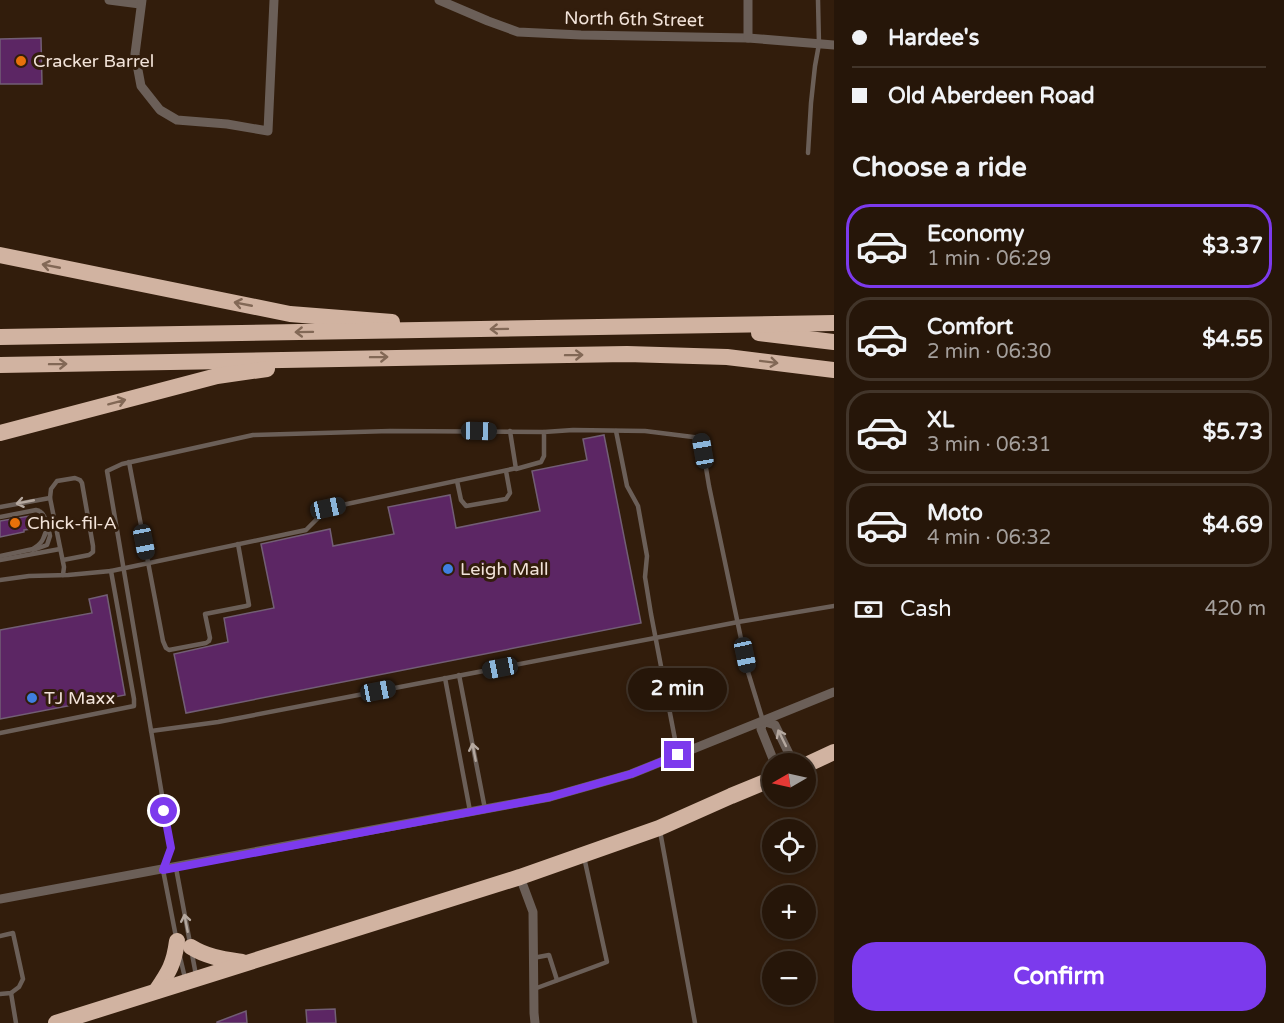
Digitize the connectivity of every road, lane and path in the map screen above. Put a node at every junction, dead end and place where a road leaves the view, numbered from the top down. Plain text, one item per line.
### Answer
1 (109, 0) edge
2 (274, 0) edge
3 (439, 0) edge
4 (748, 0) edge
5 (818, 0) edge
6 (141, 2) edge
7 (748, 38) junction
8 (819, 44) junction
9 (834, 45) edge
10 (808, 153) dead end
11 (0, 255) edge
12 (834, 323) edge
13 (621, 327) junction
14 (467, 329) junction
15 (0, 338) edge
16 (834, 342) edge
17 (340, 358) junction
18 (0, 365) edge
19 (834, 370) edge
20 (510, 431) junction
21 (616, 431) junction
22 (544, 432) junction
23 (0, 433) edge
24 (129, 462) junction
25 (517, 468) junction
26 (506, 471) junction
27 (457, 481) junction
28 (50, 498) junction
29 (0, 507) edge
30 (0, 517) edge
31 (238, 544) junction
32 (60, 549) junction
33 (0, 558) edge
34 (63, 560) junction
35 (148, 562) junction
36 (122, 568) junction
37 (111, 571) junction
38 (63, 575) junction
39 (0, 580) edge
40 (834, 606) edge
41 (738, 622) junction
42 (655, 638) junction
43 (459, 675) junction
44 (445, 678) junction
45 (834, 692) edge
46 (763, 721) junction
47 (151, 731) junction
48 (0, 733) edge
49 (834, 752) edge
50 (771, 753) edge
51 (789, 753) edge
52 (678, 755) junction
53 (816, 760) edge
54 (762, 783) edge
55 (485, 809) junction
56 (470, 812) junction
57 (659, 828) junction
58 (583, 855) junction
59 (176, 868) junction
60 (163, 870) junction
61 (520, 877) junction
62 (0, 899) edge
63 (0, 936) edge
64 (184, 944) junction
65 (533, 958) junction
66 (245, 963) junction
67 (191, 980) junction
68 (557, 980) junction
69 (534, 988) junction
70 (156, 991) junction
71 (11, 993) junction
72 (0, 994) edge
73 (16, 1023) edge
74 (56, 1023) edge
75 (535, 1023) edge
76 (695, 1023) edge

1 - 6 street
2 - 6 street
3 - 7 street, North 6th Street
4 - 7 street
5 - 8 lane
7 - 8 street, North 6th Street
8 - 9 street, North 6th Street
8 - 10 lane
14 -> 11 highway
12 - 13 highway
13 -> 14 highway
13 - 16 highway
14 -> 15 highway
18 -> 17 highway
17 -> 19 highway
23 -> 17 highway
20 - 22 lane
20 - 24 lane
20 - 25 lane
21 - 22 lane
21 - 41 lane
21 - 42 lane
22 - 25 lane
24 - 35 lane
24 - 36 lane
25 - 26 lane
26 - 27 lane
26 - 27 lane
27 - 31 lane
28 -> 29 lane
28 - 32 lane
28 - 34 lane
30 - 33 lane
31 - 35 lane
31 - 35 lane
32 - 33 lane
32 - 34 lane
34 - 38 lane
35 - 36 lane
36 - 37 lane
36 - 47 lane
37 - 38 lane
37 - 48 lane
38 - 39 lane
40 - 41 lane
41 - 42 lane
41 - 46 lane
42 - 43 lane
42 - 52 lane
43 - 44 lane
55 -> 43 lane
44 - 47 lane
44 - 56 lane
45 - 46 street
46 - 50 street
51 -> 46 street
46 - 52 street
47 - 60 lane
49 - 53 highway
52 - 55 street
54 - 57 highway
55 - 56 street
56 - 59 street
57 - 58 highway
57 - 76 lane
58 - 61 highway
58 - 68 lane
59 - 60 street
64 -> 59 lane
60 - 62 street
60 - 64 lane
61 - 65 street
61 - 66 highway
63 - 71 lane
64 - 66 highway
64 - 67 lane
64 - 67 lane
64 - 70 highway
65 - 68 lane
65 - 69 street
66 - 67 highway
67 - 70 highway
68 - 69 lane
69 - 75 street
70 - 74 highway
71 - 72 lane
71 - 73 lane

